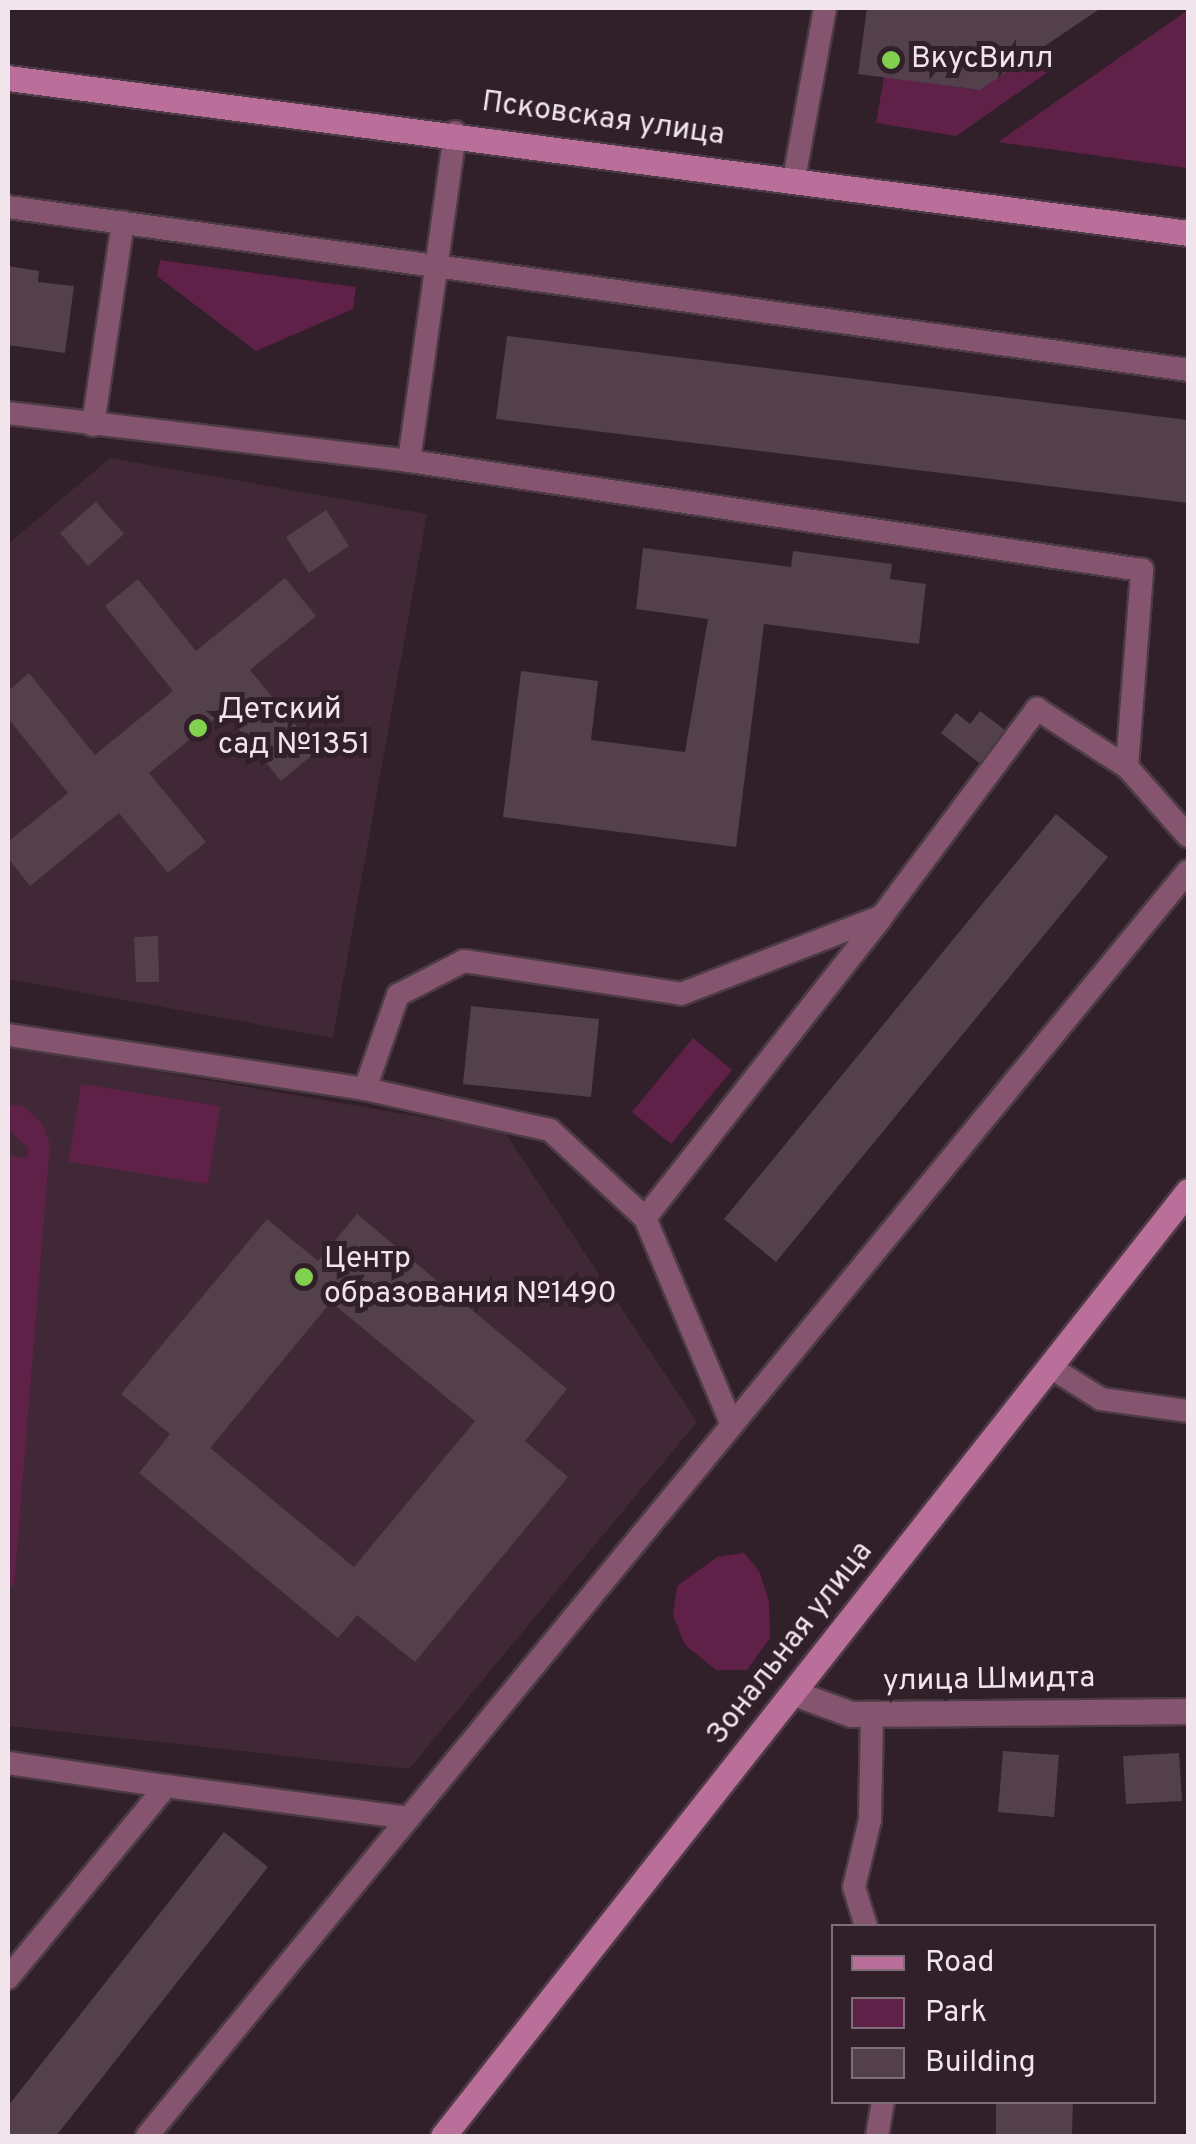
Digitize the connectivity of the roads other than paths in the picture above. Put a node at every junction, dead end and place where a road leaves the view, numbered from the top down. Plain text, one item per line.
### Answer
1 (825, 8) edge
2 (8, 78) edge
3 (455, 132) junction
4 (794, 178) junction
5 (8, 207) edge
6 (123, 222) junction
7 (1188, 233) edge
8 (436, 263) junction
9 (1188, 370) edge
10 (8, 413) edge
11 (92, 426) junction
12 (408, 460) junction
13 (1127, 767) junction
14 (1188, 836) edge
15 (1188, 871) edge
16 (882, 916) junction
17 (8, 1035) edge
18 (366, 1090) junction
19 (1188, 1191) edge
20 (645, 1218) junction
21 (1050, 1368) junction
22 (1188, 1411) edge
23 (732, 1425) junction
24 (794, 1693) junction
25 (1188, 1711) edge
26 (872, 1714) junction
27 (8, 1763) edge
28 (166, 1786) junction
29 (410, 1818) junction
30 (865, 1924) edge
31 (8, 1978) edge
32 (883, 2104) edge
33 (147, 2136) edge
34 (443, 2136) edge
35 (877, 2136) edge

1 - 4 lane
2 - 3 street, Псковская улица
3 - 4 street, Псковская улица
3 - 8 lane
4 - 7 street, Псковская улица
5 - 6 lane
6 - 8 lane
6 - 11 lane
8 - 9 lane
8 - 12 lane
10 - 11 lane
11 - 12 lane
12 - 13 lane
13 - 14 lane
13 - 16 lane
15 - 23 lane
16 - 18 lane
16 - 20 lane
17 - 18 lane
18 - 20 lane
19 - 21 street, Зональная улица
20 - 23 lane
21 - 22 lane
21 - 24 street, Зональная улица
23 - 29 lane
24 - 26 street, улица Шмидта
24 - 34 street, Зональная улица
25 - 26 street, улица Шмидта
26 - 30 lane
27 - 28 lane
28 - 29 lane
28 - 31 lane
29 - 33 lane
32 - 35 lane

